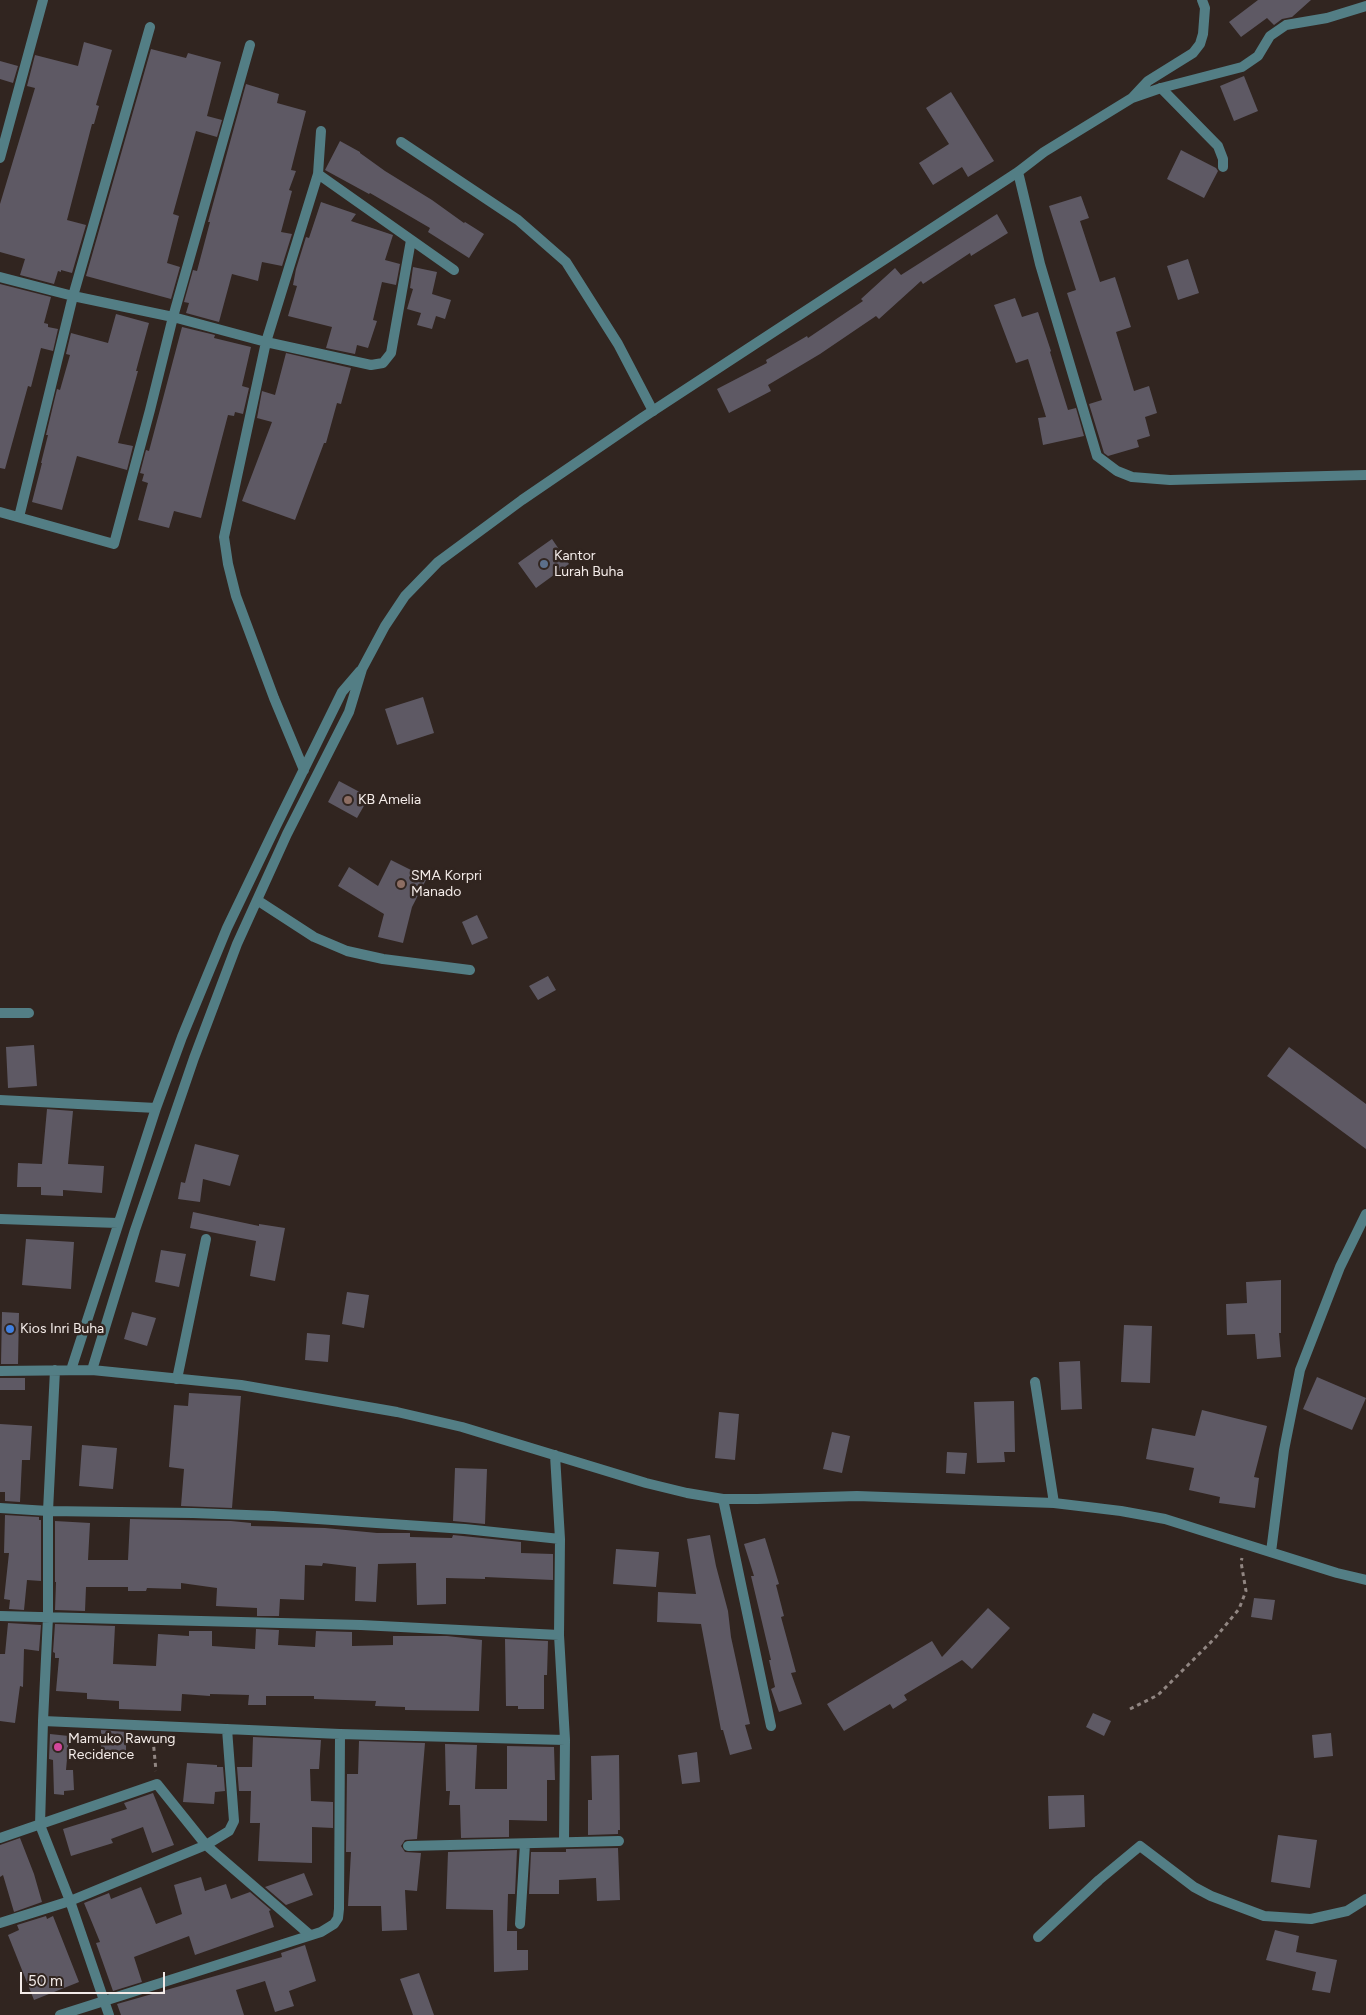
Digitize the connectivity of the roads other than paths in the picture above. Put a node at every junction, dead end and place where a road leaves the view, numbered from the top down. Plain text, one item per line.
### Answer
1 (43, 0) edge
2 (1202, 0) edge
3 (1366, 6) edge
4 (150, 27) dead end
5 (250, 45) dead end
6 (1161, 88) junction
7 (1132, 98) junction
8 (321, 132) dead end
9 (401, 142) dead end
10 (0, 158) edge
11 (1223, 167) dead end
12 (1018, 172) junction
13 (318, 174) junction
14 (411, 240) junction
15 (454, 270) dead end
16 (0, 277) edge
17 (73, 296) junction
18 (173, 317) junction
19 (266, 342) junction
20 (653, 411) junction
21 (1366, 475) edge
22 (0, 512) edge
23 (19, 517) junction
24 (362, 669) junction
25 (304, 770) junction
26 (257, 900) junction
27 (470, 970) dead end
28 (29, 1012) dead end
29 (0, 1013) edge
30 (0, 1100) edge
31 (156, 1108) junction
32 (1366, 1214) edge
33 (0, 1219) edge
34 (118, 1222) junction
35 (206, 1239) dead end
36 (55, 1370) junction
37 (71, 1370) junction
38 (92, 1370) junction
39 (0, 1371) edge
40 (177, 1379) junction
41 (1035, 1382) dead end
42 (555, 1455) junction
43 (723, 1498) junction
44 (1054, 1503) junction
45 (0, 1508) edge
46 (48, 1511) junction
47 (560, 1540) junction
48 (1271, 1552) junction
49 (1366, 1580) edge
50 (0, 1616) edge
51 (48, 1617) junction
52 (559, 1635) junction
53 (43, 1721) junction
54 (771, 1726) dead end
55 (227, 1729) junction
56 (340, 1734) junction
57 (565, 1740) junction
58 (40, 1825) junction
59 (0, 1838) edge
60 (619, 1841) dead end
61 (564, 1842) junction
62 (525, 1844) junction
63 (206, 1845) junction
64 (408, 1846) dead end
65 (1366, 1899) edge
66 (70, 1901) junction
67 (0, 1923) edge
68 (520, 1924) dead end
69 (310, 1935) junction
70 (1038, 1937) dead end
71 (104, 2000) junction
72 (60, 2015) edge
73 (109, 2015) edge

1 - 10 street
2 - 7 street
3 - 6 street
4 - 17 street
5 - 18 street
6 - 7 street
6 - 11 street
7 - 12 street
8 - 13 street
9 - 20 street
12 - 20 street
12 - 21 street
13 - 14 street
13 - 19 street
14 - 15 street
14 - 19 street
16 - 17 street
17 - 18 street
17 - 23 street
18 - 19 street
18 - 23 street
19 - 25 street
20 - 24 street
22 - 23 street
24 - 25 street
24 - 26 street
25 - 31 street
26 - 27 street
26 - 38 street
28 - 29 street
30 - 31 street
31 - 34 street
32 - 48 street
33 - 34 street
34 - 37 street
35 - 40 street
36 - 37 street
36 - 39 street
36 - 46 street
37 - 38 street
38 - 40 street
40 - 42 street
41 - 44 street
42 - 43 street
42 - 47 street
43 - 44 street
43 - 54 street
44 - 48 street
45 - 46 street
46 - 47 street
46 - 51 street
47 - 52 street
48 - 49 street
50 - 51 street
51 - 52 street
51 - 53 street
52 - 57 street
53 - 55 street
53 - 58 street
55 - 56 street
55 - 63 street
56 - 57 street
56 - 69 street
57 - 61 street
58 - 59 street
58 - 63 street
58 - 66 street
60 - 61 street
61 - 62 street
62 - 64 street
62 - 68 street
63 - 66 street
63 - 69 street
65 - 70 street
66 - 67 street
66 - 71 street
69 - 71 street
71 - 72 street
71 - 73 street

